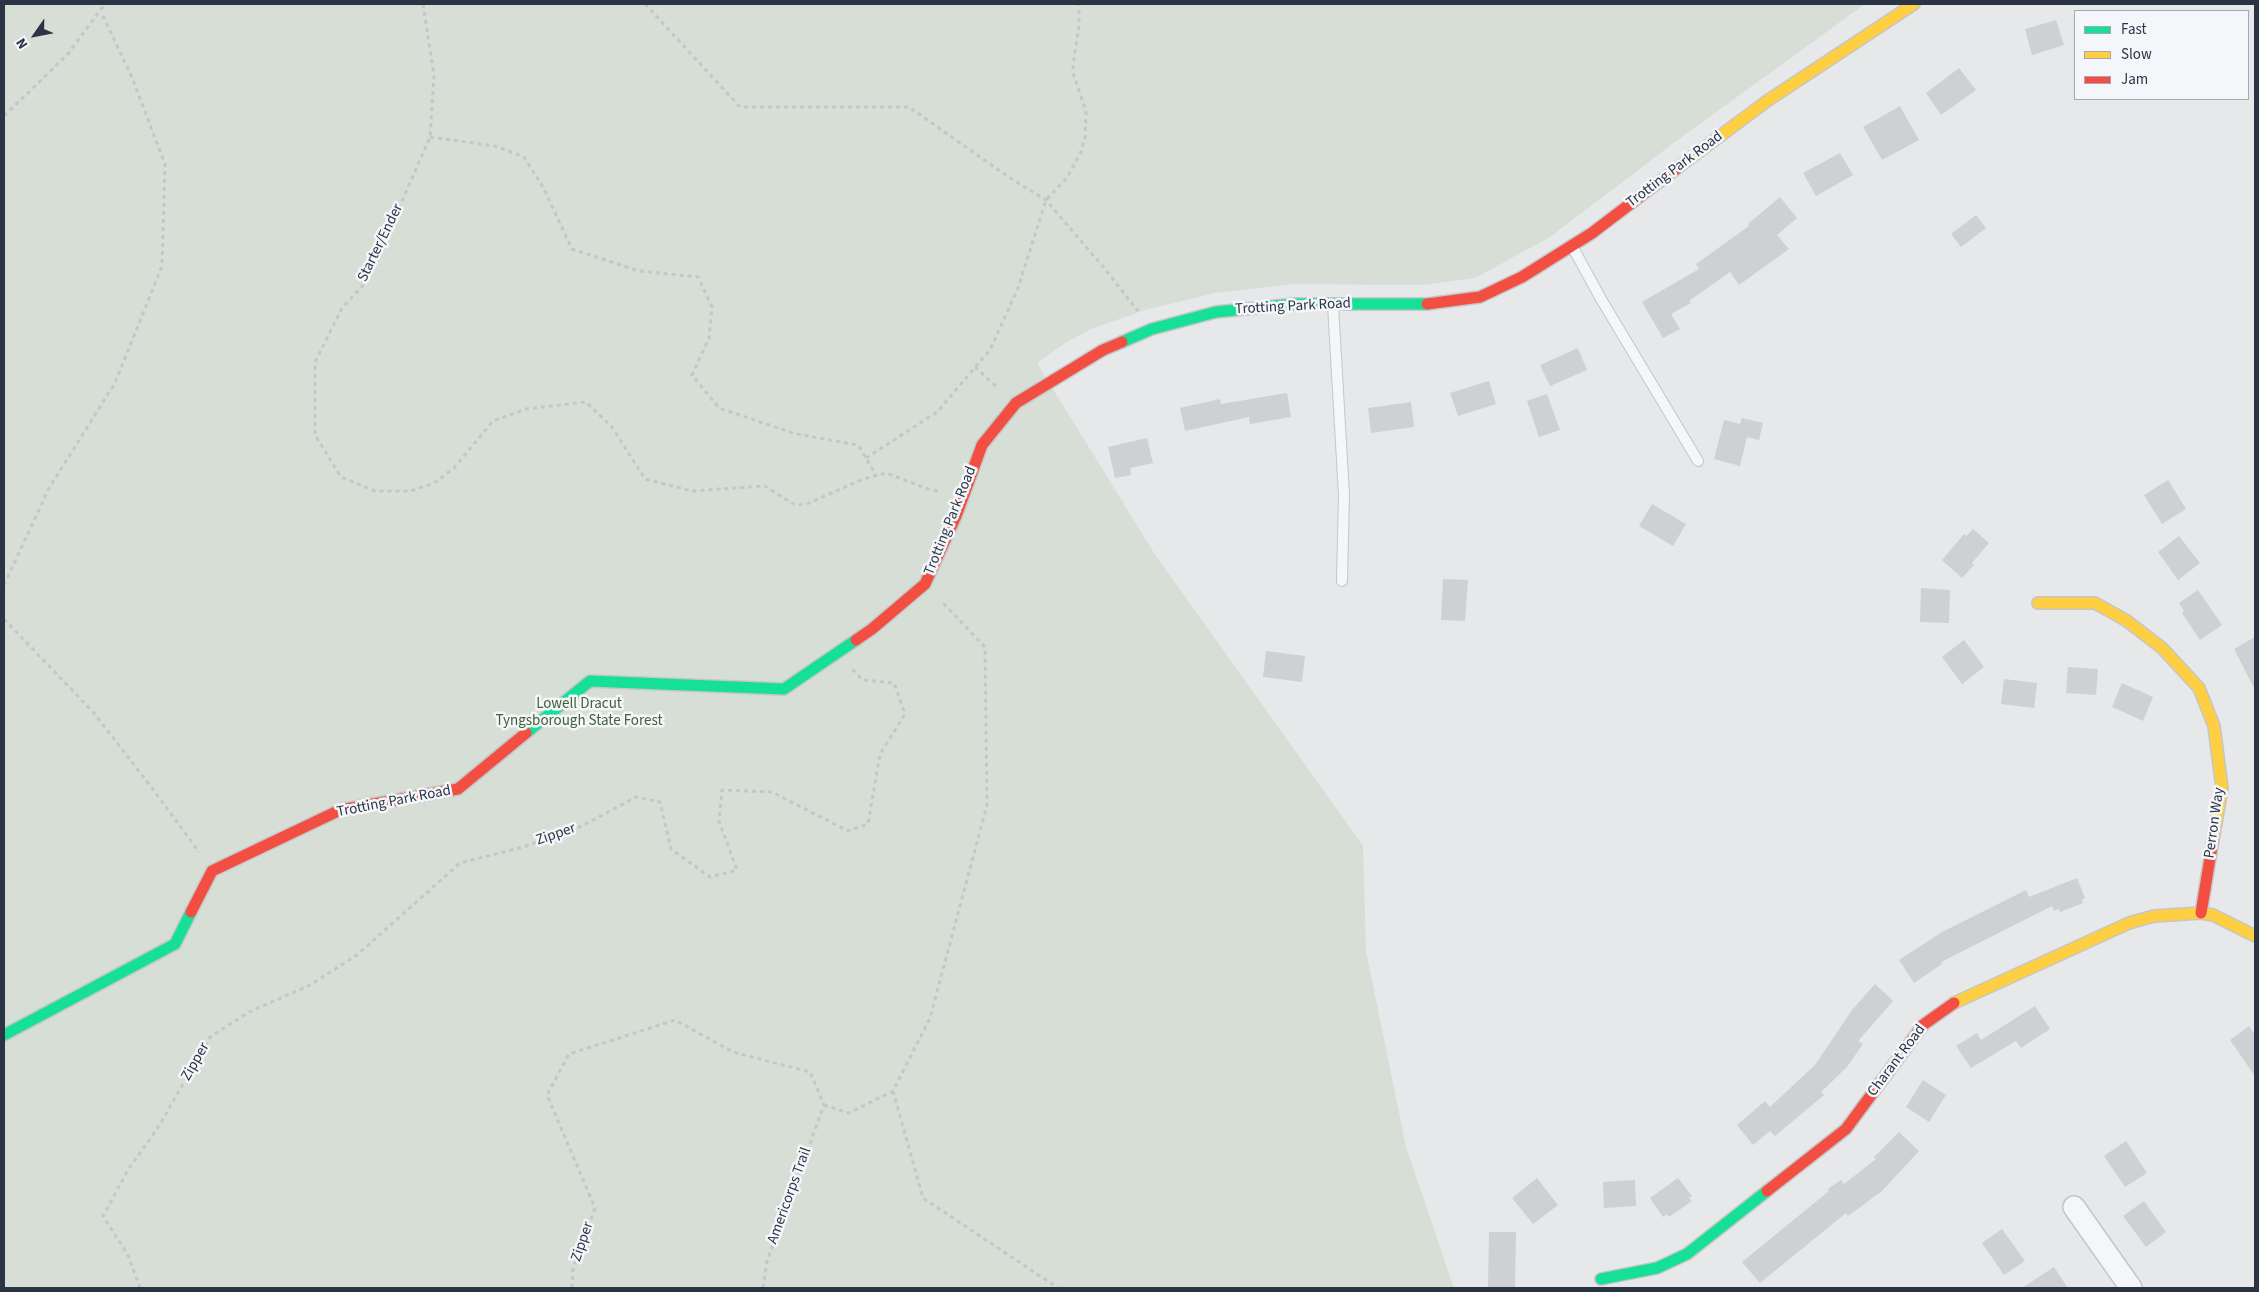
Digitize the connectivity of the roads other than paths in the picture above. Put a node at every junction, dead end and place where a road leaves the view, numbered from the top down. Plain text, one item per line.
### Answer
1 (1914, 4) edge
2 (1572, 246) junction
3 (1332, 304) junction
4 (1698, 461) dead end
5 (1342, 582) dead end
6 (2038, 603) dead end
7 (2201, 913) junction
8 (2255, 936) edge
9 (4, 1035) edge
10 (2074, 1207) dead end
11 (1601, 1280) dead end
12 (2130, 1288) edge

1 - 2 street, Trotting Park Road
2 - 3 street, Trotting Park Road
2 - 4 lane
3 - 5 lane
3 - 9 street, Trotting Park Road
6 - 7 street, Perron Way
7 - 8 street, Charant Road
7 - 11 street, Charant Road
10 - 12 street

